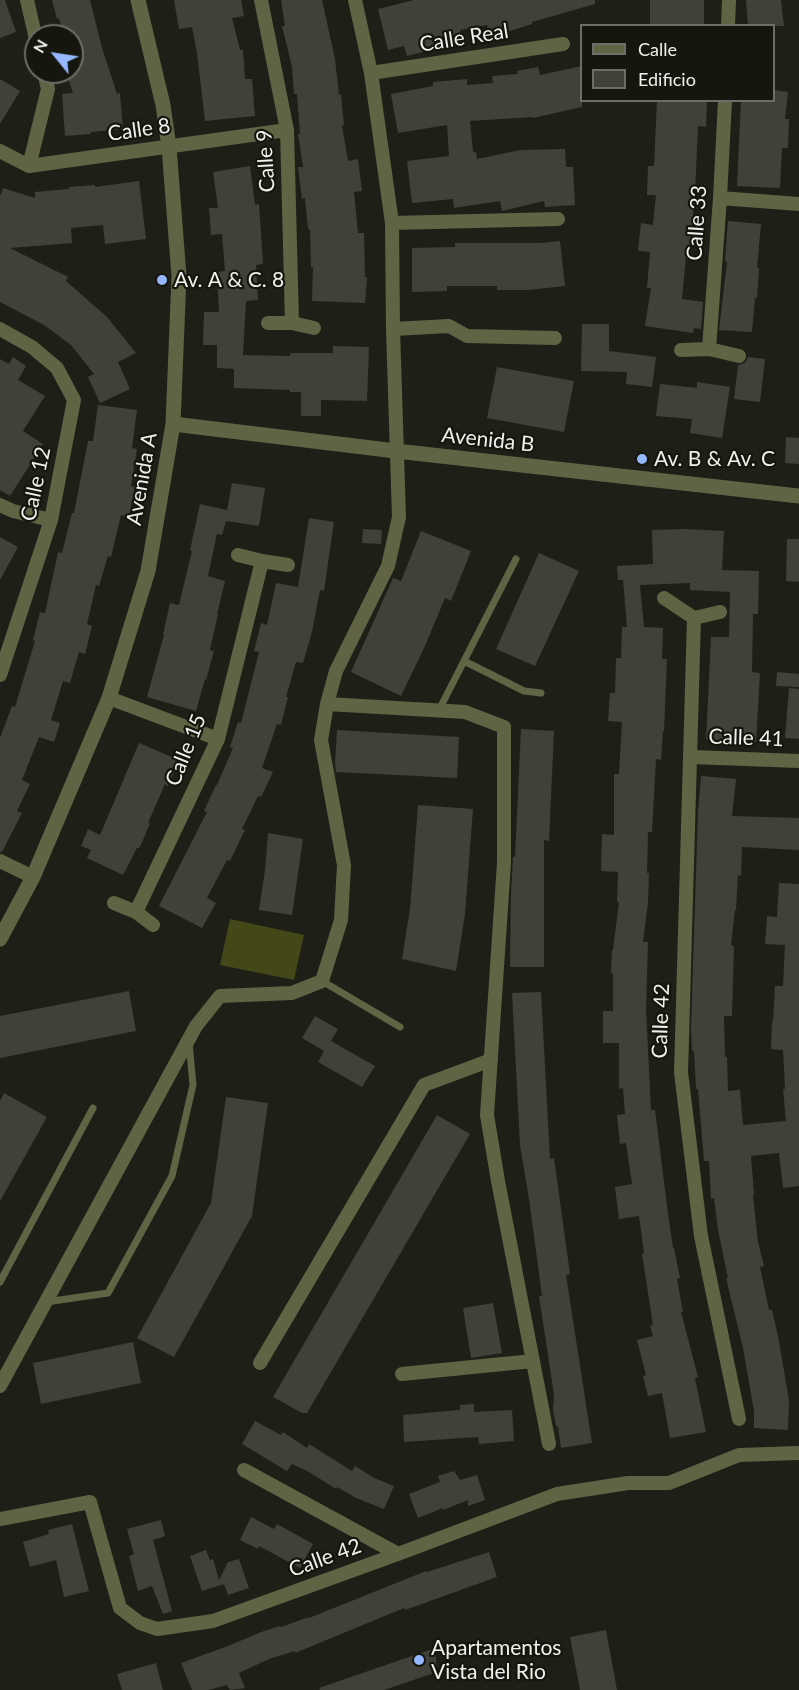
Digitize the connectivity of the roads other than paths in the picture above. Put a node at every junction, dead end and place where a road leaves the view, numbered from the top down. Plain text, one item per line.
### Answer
1 (27, 0) edge
2 (138, 0) edge
3 (261, 0) edge
4 (355, 0) edge
5 (729, 0) edge
6 (33, 24) edge
7 (728, 24) edge
8 (563, 44) dead end
9 (371, 73) junction
10 (47, 84) edge
11 (725, 102) edge
12 (287, 130) junction
13 (169, 147) junction
14 (0, 151) edge
15 (29, 166) junction
16 (720, 198) junction
17 (799, 204) edge
18 (558, 219) dead end
19 (392, 223) junction
20 (268, 323) dead end
21 (292, 323) junction
22 (314, 328) dead end
23 (0, 329) edge
24 (393, 330) junction
25 (555, 338) dead end
26 (709, 349) junction
27 (681, 350) dead end
28 (739, 356) dead end
29 (173, 424) junction
30 (396, 452) junction
31 (799, 496) edge
32 (0, 505) edge
33 (51, 520) junction
34 (238, 555) dead end
35 (516, 559) dead end
36 (262, 561) junction
37 (288, 565) dead end
38 (664, 598) dead end
39 (720, 612) dead end
40 (694, 618) junction
41 (464, 661) junction
42 (0, 675) edge
43 (541, 693) dead end
44 (109, 698) junction
45 (327, 704) junction
46 (439, 711) junction
47 (218, 739) junction
48 (691, 757) junction
49 (799, 761) edge
50 (0, 861) edge
51 (33, 877) junction
52 (114, 903) dead end
53 (136, 912) junction
54 (153, 925) dead end
55 (0, 939) edge
56 (322, 981) junction
57 (400, 1027) dead end
58 (189, 1040) junction
59 (491, 1060) junction
60 (93, 1108) dead end
61 (0, 1282) edge
62 (46, 1302) junction
63 (533, 1361) junction
64 (260, 1364) dead end
65 (402, 1374) dead end
66 (0, 1386) edge
67 (739, 1419) dead end
68 (549, 1444) dead end
69 (799, 1453) edge
70 (244, 1470) dead end
71 (0, 1519) edge
72 (398, 1554) junction

1 - 6 street
2 - 13 street, Avenida A
3 - 12 street, Calle 9
4 - 9 street
5 - 7 street
8 - 9 street, Calle Real
9 - 19 street
10 - 15 street
11 - 16 street, Calle 33
12 - 13 street, Calle 8
12 - 21 street, Calle 9
13 - 15 street, Calle 8
13 - 29 street, Avenida A
14 - 15 street
16 - 17 street
16 - 26 street, Calle 33
18 - 19 street
19 - 24 street
20 - 21 street
21 - 22 street
23 - 33 street, Calle 12
24 - 25 street
24 - 30 street
26 - 27 street
26 - 28 street
29 - 30 street, Avenida B
29 - 44 street, Avenida A
30 - 31 street, Avenida B
30 - 45 street
32 - 33 street
33 - 42 street, Calle 12
34 - 36 street
35 - 41 lane
36 - 37 street
36 - 47 street, Calle 15
38 - 40 street
39 - 40 street
40 - 48 street, Calle 42
41 - 43 lane
41 - 46 lane
44 - 47 street
44 - 51 street, Avenida A
45 - 46 street
45 - 56 street
46 - 59 street
47 - 53 street, Calle 15
48 - 49 street, Calle 41
48 - 67 street, Calle 42
50 - 51 street
51 - 55 street, Avenida A
52 - 53 street
53 - 54 street
56 - 57 lane
56 - 58 street
58 - 62 street
58 - 62 lane
59 - 63 street
59 - 64 street
60 - 61 lane
62 - 66 street
63 - 65 street
63 - 68 street
69 - 72 street, Calle 42
70 - 72 street
71 - 72 street, Calle 42

